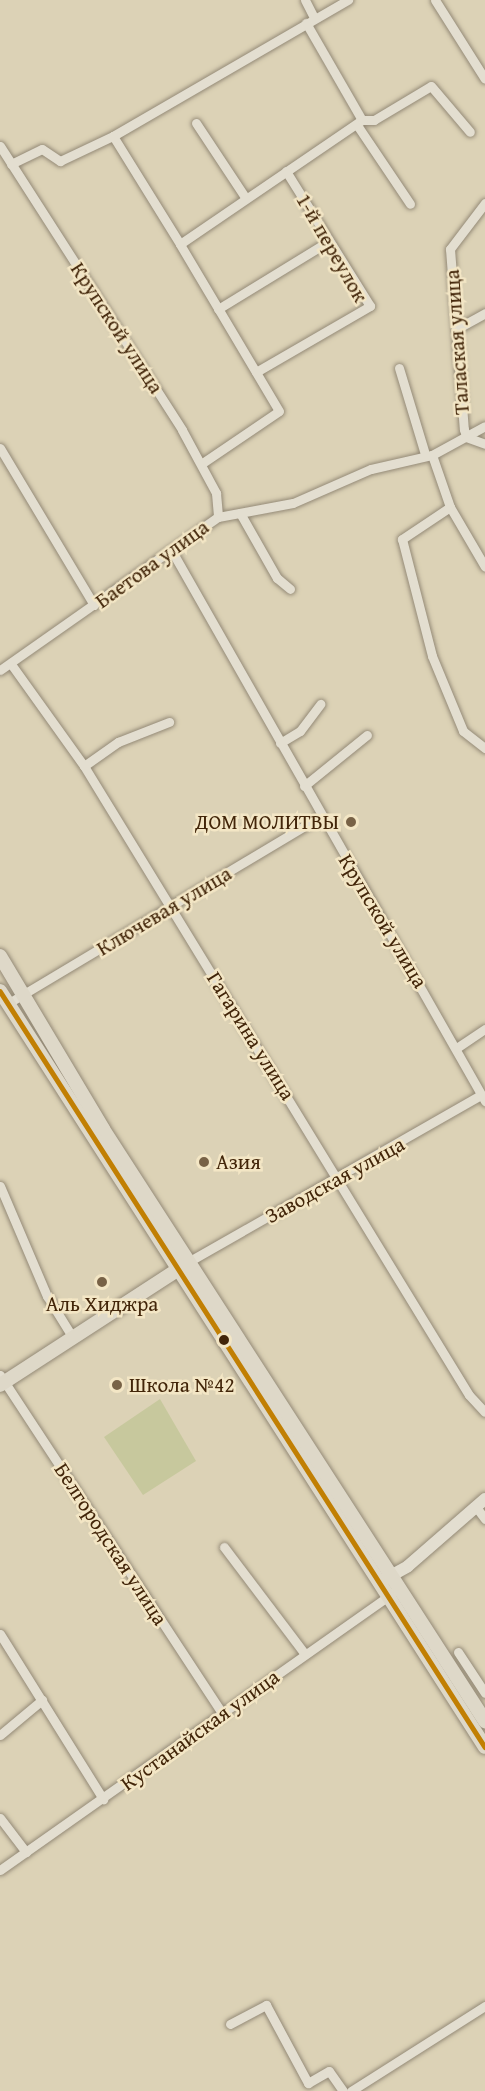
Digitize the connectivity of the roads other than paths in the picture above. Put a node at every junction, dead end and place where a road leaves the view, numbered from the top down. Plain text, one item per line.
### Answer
1 (305, 0) edge
2 (348, 0) edge
3 (435, 0) edge
4 (310, 21) junction
5 (485, 79) edge
6 (196, 123) dead end
7 (359, 123) junction
8 (470, 132) dead end
9 (113, 136) junction
10 (0, 146) edge
11 (11, 164) junction
12 (286, 171) junction
13 (245, 197) junction
14 (485, 203) edge
15 (410, 204) dead end
16 (330, 241) junction
17 (180, 244) junction
18 (218, 309) junction
19 (485, 313) edge
20 (460, 327) junction
21 (399, 368) dead end
22 (256, 372) junction
23 (485, 426) edge
24 (466, 437) junction
25 (485, 444) edge
26 (0, 448) edge
27 (428, 455) junction
28 (201, 464) junction
29 (450, 507) junction
30 (240, 513) junction
31 (218, 517) junction
32 (173, 553) junction
33 (485, 567) edge
34 (290, 589) dead end
35 (94, 605) junction
36 (11, 664) junction
37 (0, 670) edge
38 (320, 704) dead end
39 (169, 722) dead end
40 (367, 735) dead end
41 (280, 743) junction
42 (485, 747) edge
43 (84, 766) junction
44 (304, 786) junction
45 (320, 817) junction
46 (172, 908) junction
47 (0, 956) edge
48 (0, 991) edge
49 (21, 996) junction
50 (6, 1004) junction
51 (485, 1029) edge
52 (458, 1047) junction
53 (483, 1098) edge
54 (339, 1180) junction
55 (0, 1186) edge
56 (188, 1262) junction
57 (176, 1272) junction
58 (73, 1338) junction
59 (1, 1380) edge
60 (485, 1412) edge
61 (480, 1503) edge
62 (485, 1519) edge
63 (224, 1547) dead end
64 (384, 1579) junction
65 (399, 1588) junction
66 (387, 1596) junction
67 (0, 1634) edge
68 (458, 1652) dead end
69 (305, 1654) junction
70 (485, 1693) edge
71 (42, 1700) junction
72 (222, 1713) junction
73 (485, 1721) edge
74 (0, 1735) edge
75 (485, 1747) edge
76 (103, 1800) junction
77 (0, 1818) edge
78 (26, 1852) junction
79 (0, 1870) edge
80 (485, 2006) edge
81 (230, 2024) dead end
82 (342, 2091) edge
83 (351, 2091) edge

1 - 4 street
2 - 4 street
3 - 5 street
4 - 7 street
4 - 9 street
6 - 13 street
7 - 8 street
7 - 12 street
7 - 15 street
9 - 11 street
9 - 17 street
10 - 11 street, Крупской улица
11 - 28 street, Крупской улица
12 - 13 street
12 - 16 street, 1-й переулок
13 - 17 street
14 - 20 street, Талаская улица
16 - 18 street
16 - 22 street, 1-й переулок
17 - 18 street
18 - 22 street
19 - 20 street
20 - 24 street, Талаская улица
21 - 27 street
22 - 28 street
23 - 24 street, Баетова улица
24 - 25 street, Талаская улица
24 - 27 street, Баетова улица
26 - 35 street
27 - 29 street
27 - 30 street, Баетова улица
28 - 31 street, Крупской улица
29 - 33 street
29 - 42 street
30 - 31 street, Баетова улица
30 - 34 street
31 - 32 street, Баетова улица
32 - 35 street, Баетова улица
32 - 41 street, Крупской улица
35 - 36 street, Баетова улица
36 - 37 street, Баетова улица
36 - 43 street, Гагарина улица
38 - 41 street
39 - 43 street
40 - 44 street
41 - 44 street, Крупской улица
43 - 46 street, Гагарина улица
44 - 45 street, Крупской улица
45 - 46 street, Ключевая улица
45 - 52 street, Крупской улица
46 - 49 street, Ключевая улица
46 - 54 street, Гагарина улица
47 - 49 main road
48 - 50 main road
49 - 50 street, Ключевая улица
49 - 56 main road
50 - 57 main road
51 - 52 street
52 - 53 street, Крупской улица
53 - 54 street, Заводская улица
54 - 56 street, Заводская улица
54 - 60 street, Гагарина улица
55 - 58 street
56 - 57 main road
56 - 64 main road
57 - 58 main road
57 - 64 main road
58 - 59 main road
59 - 72 street, Белгородская улица
61 - 62 street
61 - 64 street
63 - 69 street
64 - 65 main road
64 - 66 main road
65 - 66 street, Кустанайская улица
65 - 73 main road
66 - 69 street, Кустанайская улица
66 - 75 main road
67 - 71 street
68 - 70 street
69 - 72 street, Кустанайская улица
71 - 74 street
71 - 76 street
72 - 76 street, Кустанайская улица
76 - 78 street, Кустанайская улица
77 - 78 street
78 - 79 street, Кустанайская улица
80 - 83 street
81 - 82 street

